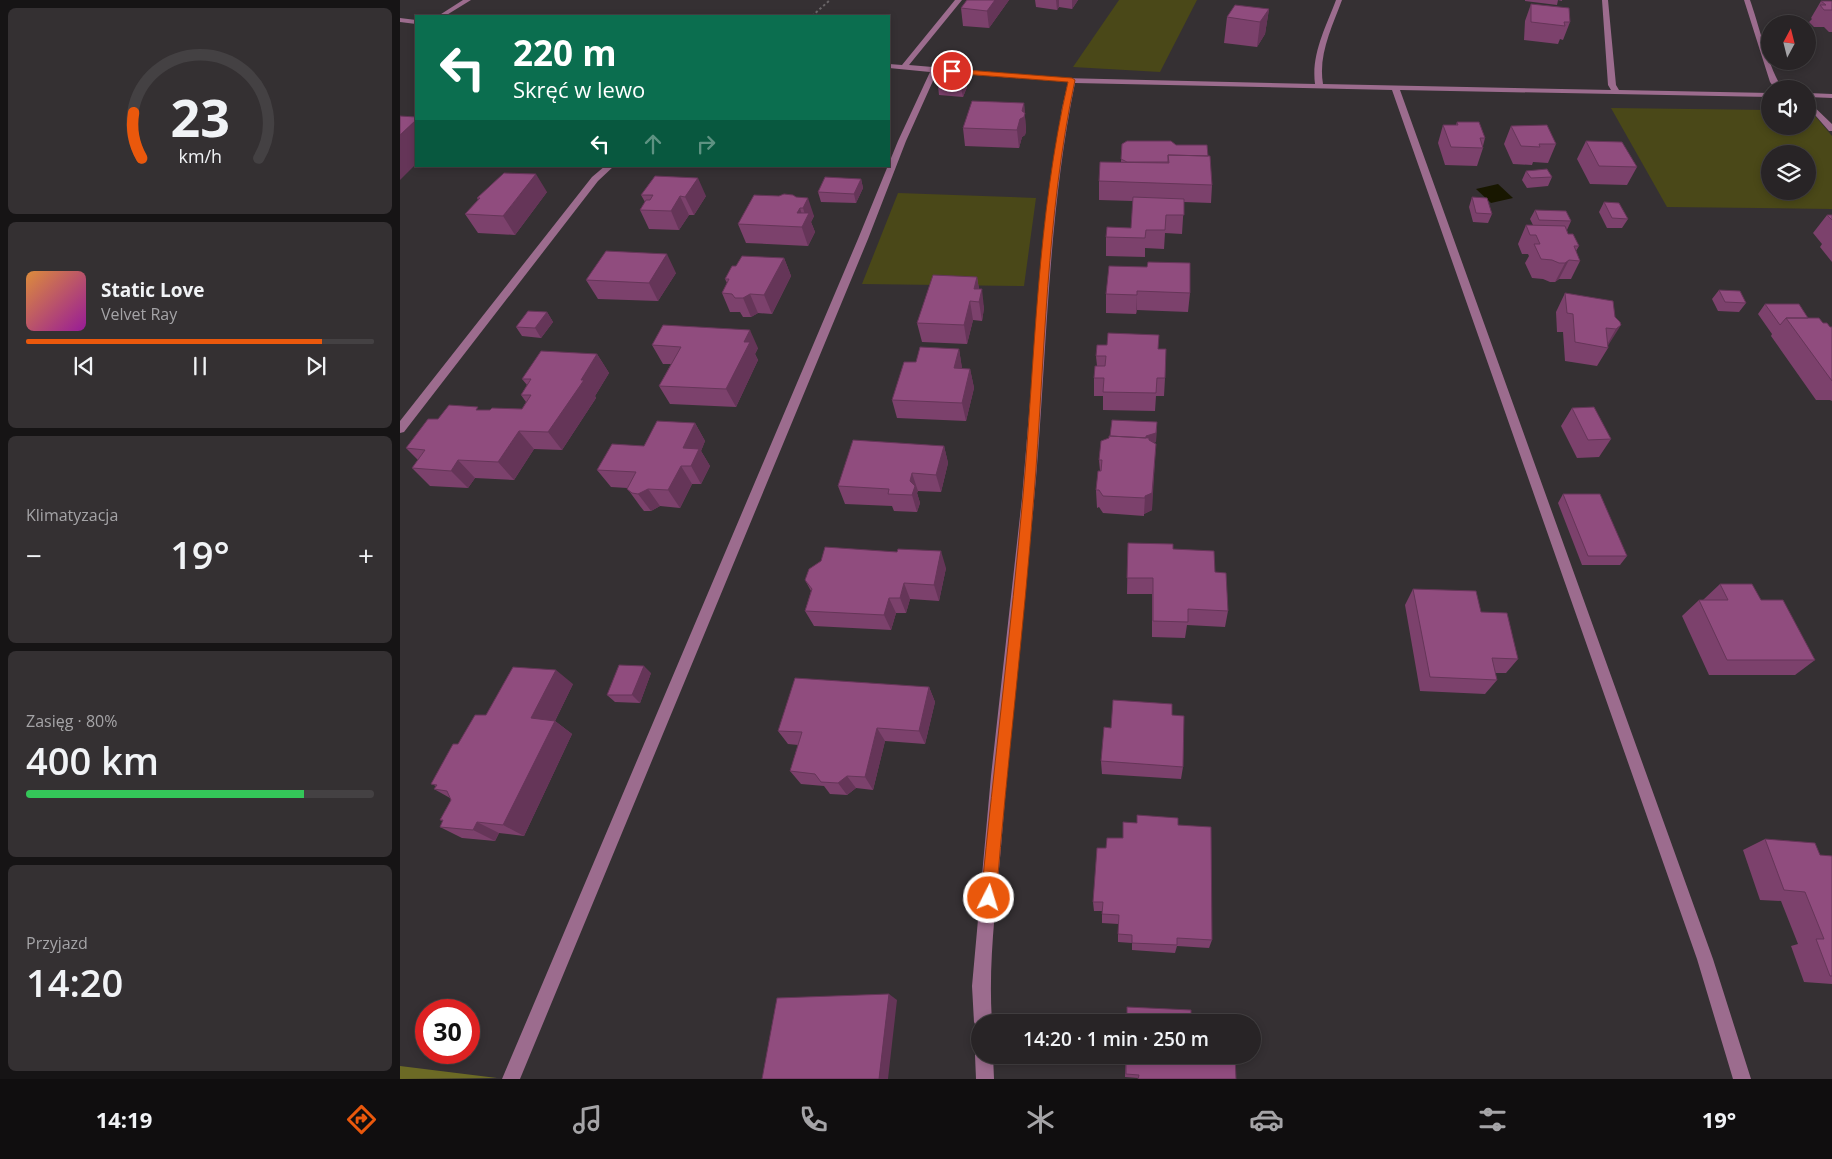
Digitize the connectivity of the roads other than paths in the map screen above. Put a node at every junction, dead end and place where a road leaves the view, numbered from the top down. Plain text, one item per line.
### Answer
1 (468, 0) edge
2 (959, 0) edge
3 (1339, 0) edge
4 (1605, 0) edge
5 (1747, 0) edge
6 (443, 15) edge
7 (400, 20) edge
8 (415, 22) edge
9 (890, 66) edge
10 (904, 67) junction
11 (934, 70) junction
12 (1072, 80) junction
13 (1773, 80) edge
14 (1319, 86) junction
15 (1395, 88) junction
16 (1616, 92) junction
17 (1761, 95) edge
18 (1816, 96) edge
19 (1832, 96) edge
20 (1816, 112) edge
21 (1832, 129) edge
22 (609, 167) edge
23 (400, 428) edge
24 (983, 1014) edge
25 (984, 1064) edge
26 (511, 1079) edge
27 (985, 1079) edge
28 (1742, 1079) edge

1 - 6 street
2 - 10 street
3 - 14 street
4 - 16 street
5 - 13 street
7 - 8 street
9 - 10 street
10 - 11 street
11 - 12 street
11 - 26 street
12 - 14 street
12 - 24 street
14 - 15 street
15 - 16 street
15 - 28 street
16 - 17 street
18 - 19 street
20 - 21 street
22 - 23 street
25 - 27 street

